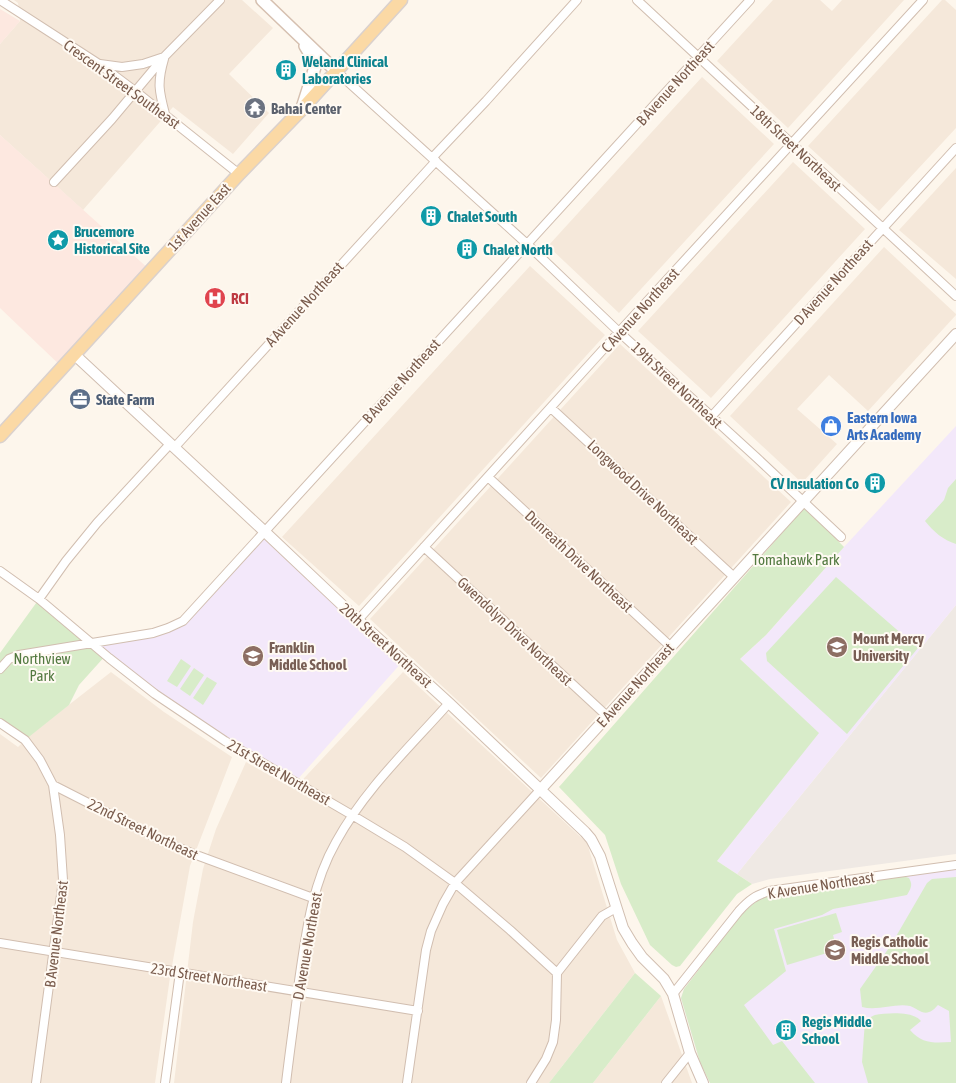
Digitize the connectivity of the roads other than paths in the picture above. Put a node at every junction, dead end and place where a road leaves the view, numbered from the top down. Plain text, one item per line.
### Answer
1 (0, 0) edge
2 (220, 0) edge
3 (262, 0) edge
4 (401, 0) edge
5 (577, 0) edge
6 (637, 0) edge
7 (750, 0) edge
8 (923, 0) edge
9 (292, 28) junction
10 (164, 57) junction
11 (698, 57) junction
12 (99, 64) junction
13 (336, 71) junction
14 (135, 91) junction
15 (302, 109) junction
16 (165, 114) junction
17 (792, 144) junction
18 (956, 148) edge
19 (434, 160) junction
20 (239, 174) junction
21 (54, 182) dead end
22 (883, 228) junction
23 (526, 244) junction
24 (956, 296) edge
25 (619, 332) junction
26 (956, 334) edge
27 (75, 355) junction
28 (551, 408) junction
29 (711, 417) junction
30 (0, 436) edge
31 (172, 446) junction
32 (488, 477) junction
33 (802, 502) junction
34 (264, 531) junction
35 (841, 537) dead end
36 (424, 547) junction
37 (0, 571) edge
38 (734, 577) junction
39 (39, 599) junction
40 (358, 620) junction
41 (93, 643) junction
42 (670, 646) junction
43 (0, 669) edge
44 (449, 704) junction
45 (607, 716) junction
46 (0, 723) edge
47 (54, 785) junction
48 (541, 789) junction
49 (352, 815) junction
50 (956, 865) edge
51 (455, 883) junction
52 (313, 898) junction
53 (616, 908) junction
54 (0, 943) edge
55 (54, 952) junction
56 (180, 972) junction
57 (557, 972) junction
58 (298, 991) junction
59 (673, 994) junction
60 (418, 1011) junction
61 (690, 1053) junction
62 (36, 1083) edge
63 (165, 1083) edge
64 (286, 1083) edge
65 (408, 1083) edge
66 (531, 1083) edge
67 (666, 1083) edge
68 (703, 1083) edge

1 - 12 street, Crescent Street Southeast
2 - 10 street
3 - 9 main road
4 - 13 main road, 1st Avenue East
5 - 19 street, A Avenue Northeast
6 - 11 street, 18th Street Northeast
7 - 11 street, B Avenue Northeast
8 - 17 street, C Avenue Northeast
9 - 13 main road
9 - 15 main road
10 - 12 street
10 - 14 street
10 - 16 street
11 - 17 street, 18th Street Northeast
11 - 23 street, B Avenue Northeast
12 - 14 street, Crescent Street Southeast
13 - 15 main road, 1st Avenue East
13 - 19 street, 19th Street Northeast
14 - 16 street, Crescent Street Southeast
14 - 21 street
15 - 20 main road, 1st Avenue East
16 - 20 street, Crescent Street Southeast
17 - 22 street, 18th Street Northeast
17 - 25 street, C Avenue Northeast
18 - 22 street, D Avenue Northeast
19 - 23 street, 19th Street Northeast
19 - 31 street, A Avenue Northeast
20 - 27 main road, 1st Avenue East
22 - 24 street, 18th Street Northeast
22 - 29 street, D Avenue Northeast
23 - 25 street, 19th Street Northeast
23 - 34 street, B Avenue Northeast
25 - 28 street, C Avenue Northeast
25 - 29 street, 19th Street Northeast
26 - 33 street, E Avenue Northeast
27 - 30 main road, 1st Avenue East
27 - 31 street, 20th Street Northeast
28 - 32 street, C Avenue Northeast
28 - 38 street, Longwood Drive Northeast
29 - 33 street, 19th Street Northeast
31 - 34 street, 20th Street Northeast
31 - 39 street, A Avenue Northeast
32 - 36 street, C Avenue Northeast
32 - 42 street, Dunreath Drive Northeast
33 - 35 street, 19th Street Northeast
33 - 38 street, E Avenue Northeast
34 - 40 street, 20th Street Northeast
34 - 41 street, B Avenue Northeast
36 - 40 street, C Avenue Northeast
36 - 45 street, Gwendolyn Drive Northeast
37 - 39 street, 21st Street Northeast
38 - 42 street, E Avenue Northeast
39 - 41 street, 21st Street Northeast
40 - 44 street, 20th Street Northeast
41 - 43 street, B Avenue Northeast
41 - 49 street, 21st Street Northeast
42 - 45 street, E Avenue Northeast
44 - 48 street, 20th Street Northeast
44 - 49 street, D Avenue Northeast
45 - 48 street, E Avenue Northeast
46 - 47 street
47 - 52 street, 22nd Street Northeast
47 - 55 street, B Avenue Northeast
48 - 51 street, E Avenue Northeast
48 - 53 street, 20th Street Northeast
49 - 51 street, 21st Street Northeast
49 - 52 street, D Avenue Northeast
50 - 59 street, K Avenue Northeast
51 - 57 street, 21st Street Northeast
51 - 60 street, E Avenue Northeast
52 - 58 street, D Avenue Northeast
53 - 57 street
53 - 59 street, 20th Street Northeast
54 - 55 street, 23rd Street Northeast
55 - 56 street, 23rd Street Northeast
55 - 62 street, B Avenue Northeast
56 - 58 street, 23rd Street Northeast
56 - 63 street
57 - 66 street
58 - 60 street, 23rd Street Northeast
58 - 64 street, D Avenue Northeast
59 - 61 street, 20th Street Northeast
60 - 65 street, E Avenue Northeast
61 - 67 street
61 - 68 street, 20th Street Northeast

